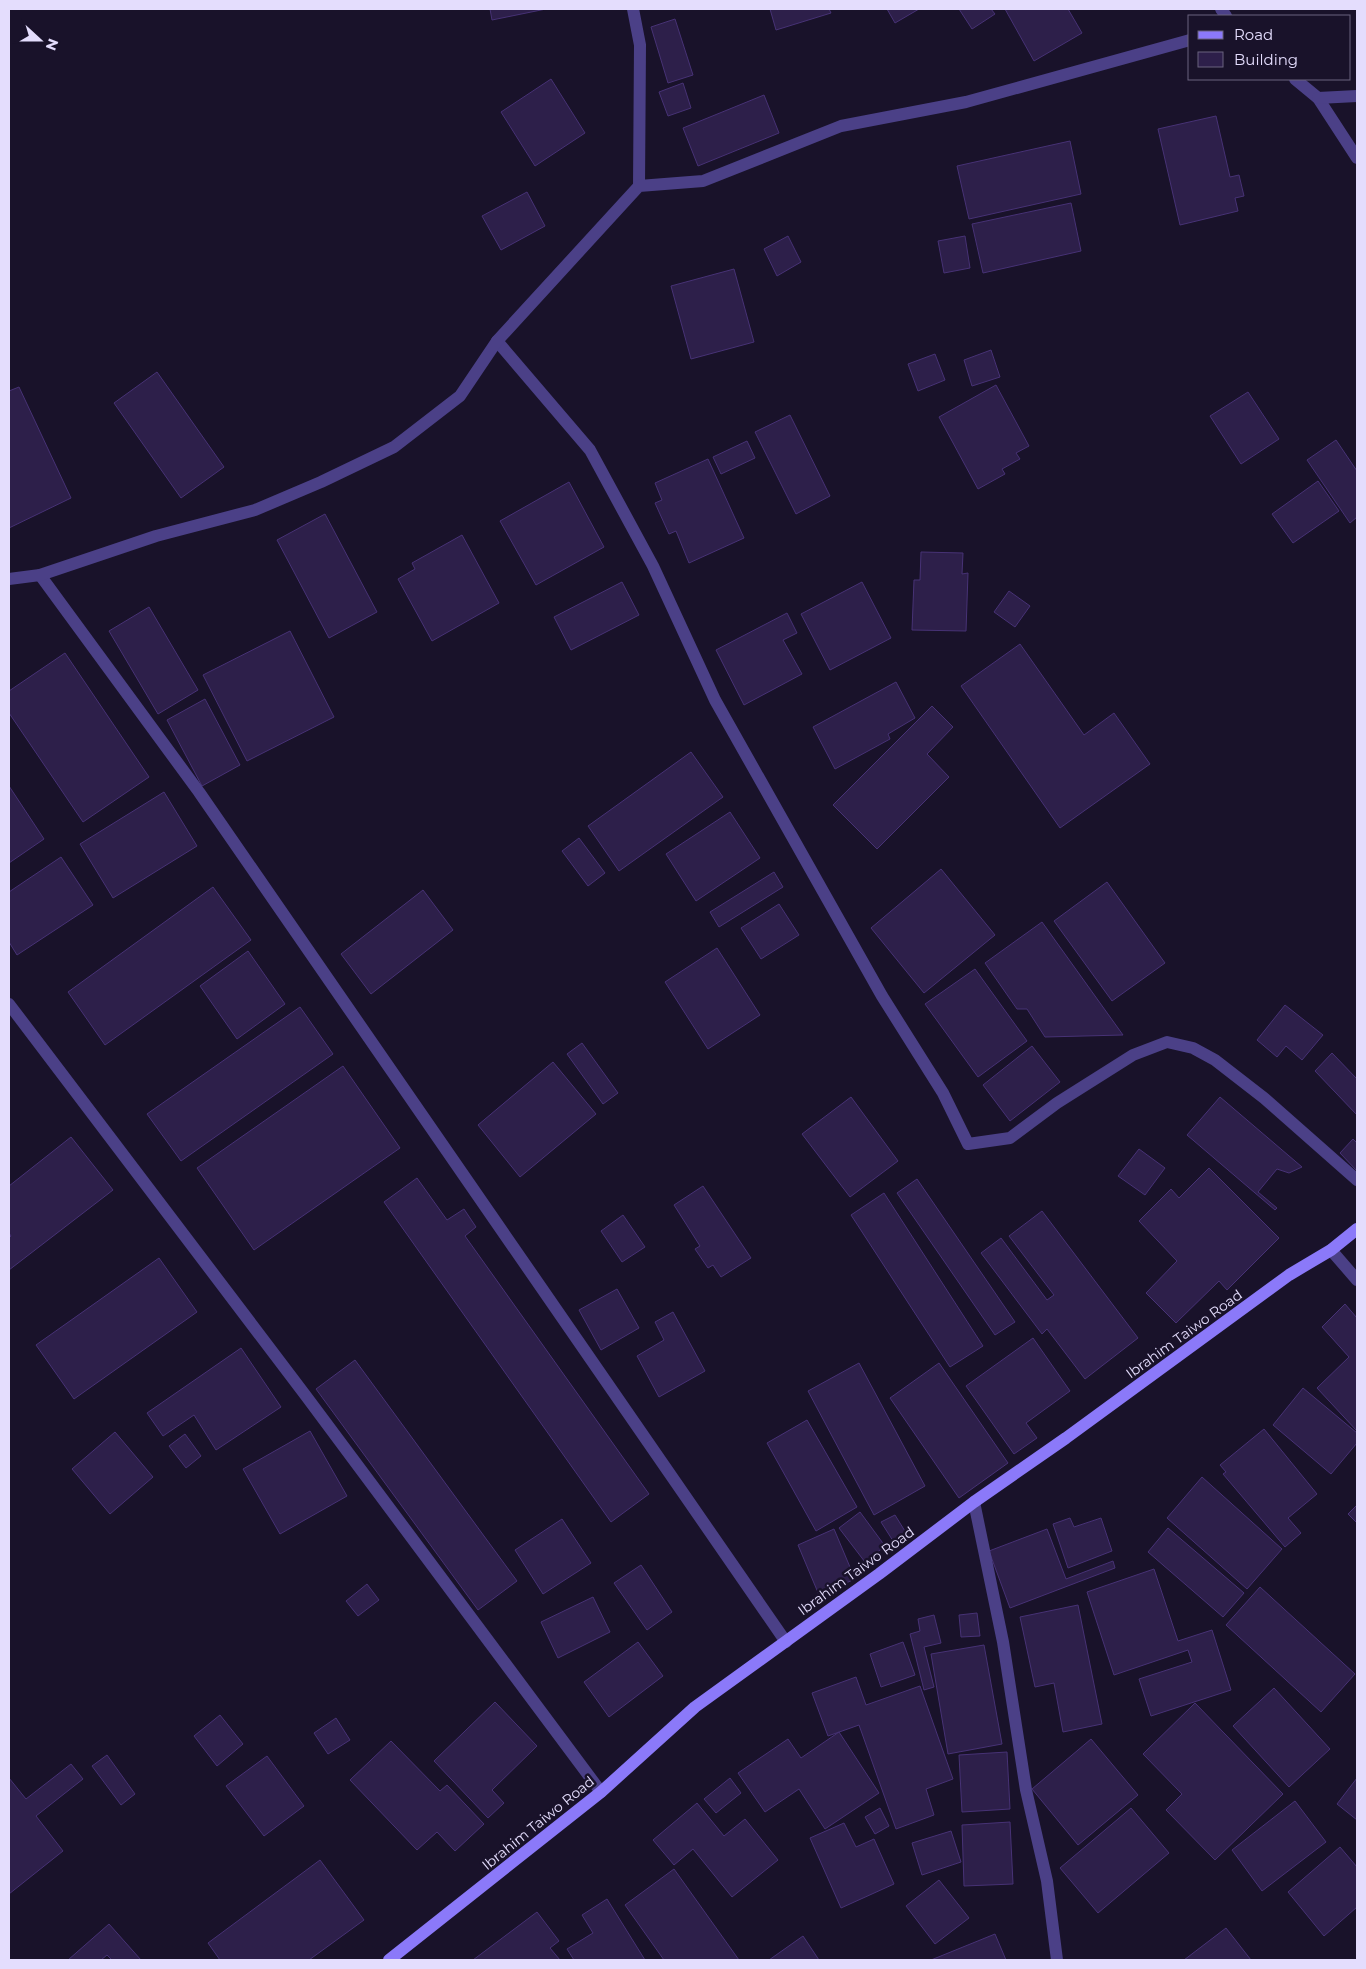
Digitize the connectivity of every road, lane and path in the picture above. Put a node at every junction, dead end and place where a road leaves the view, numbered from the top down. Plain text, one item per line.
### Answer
1 (633, 9) edge
2 (1188, 41) edge
3 (1296, 80) edge
4 (1357, 96) edge
5 (1318, 98) junction
6 (1357, 158) edge
7 (639, 186) junction
8 (496, 341) junction
9 (40, 575) junction
10 (9, 580) edge
11 (9, 1004) edge
12 (1357, 1180) edge
13 (1357, 1229) edge
14 (1331, 1250) junction
15 (1357, 1280) edge
16 (974, 1502) junction
17 (786, 1642) junction
18 (601, 1792) junction
19 (389, 1960) edge
20 (1057, 1960) edge

1 - 7 street
2 - 7 street
3 - 5 street
4 - 5 street
5 - 6 street
7 - 8 street
8 - 9 street
8 - 12 street
9 - 10 street
9 - 17 street
11 - 18 street
13 - 14 main road, Ibrahim Taiwo Road
14 - 15 street
14 - 16 main road, Ibrahim Taiwo Road
16 - 17 main road, Ibrahim Taiwo Road
16 - 20 street
17 - 18 main road, Ibrahim Taiwo Road
18 - 19 main road, Ibrahim Taiwo Road

